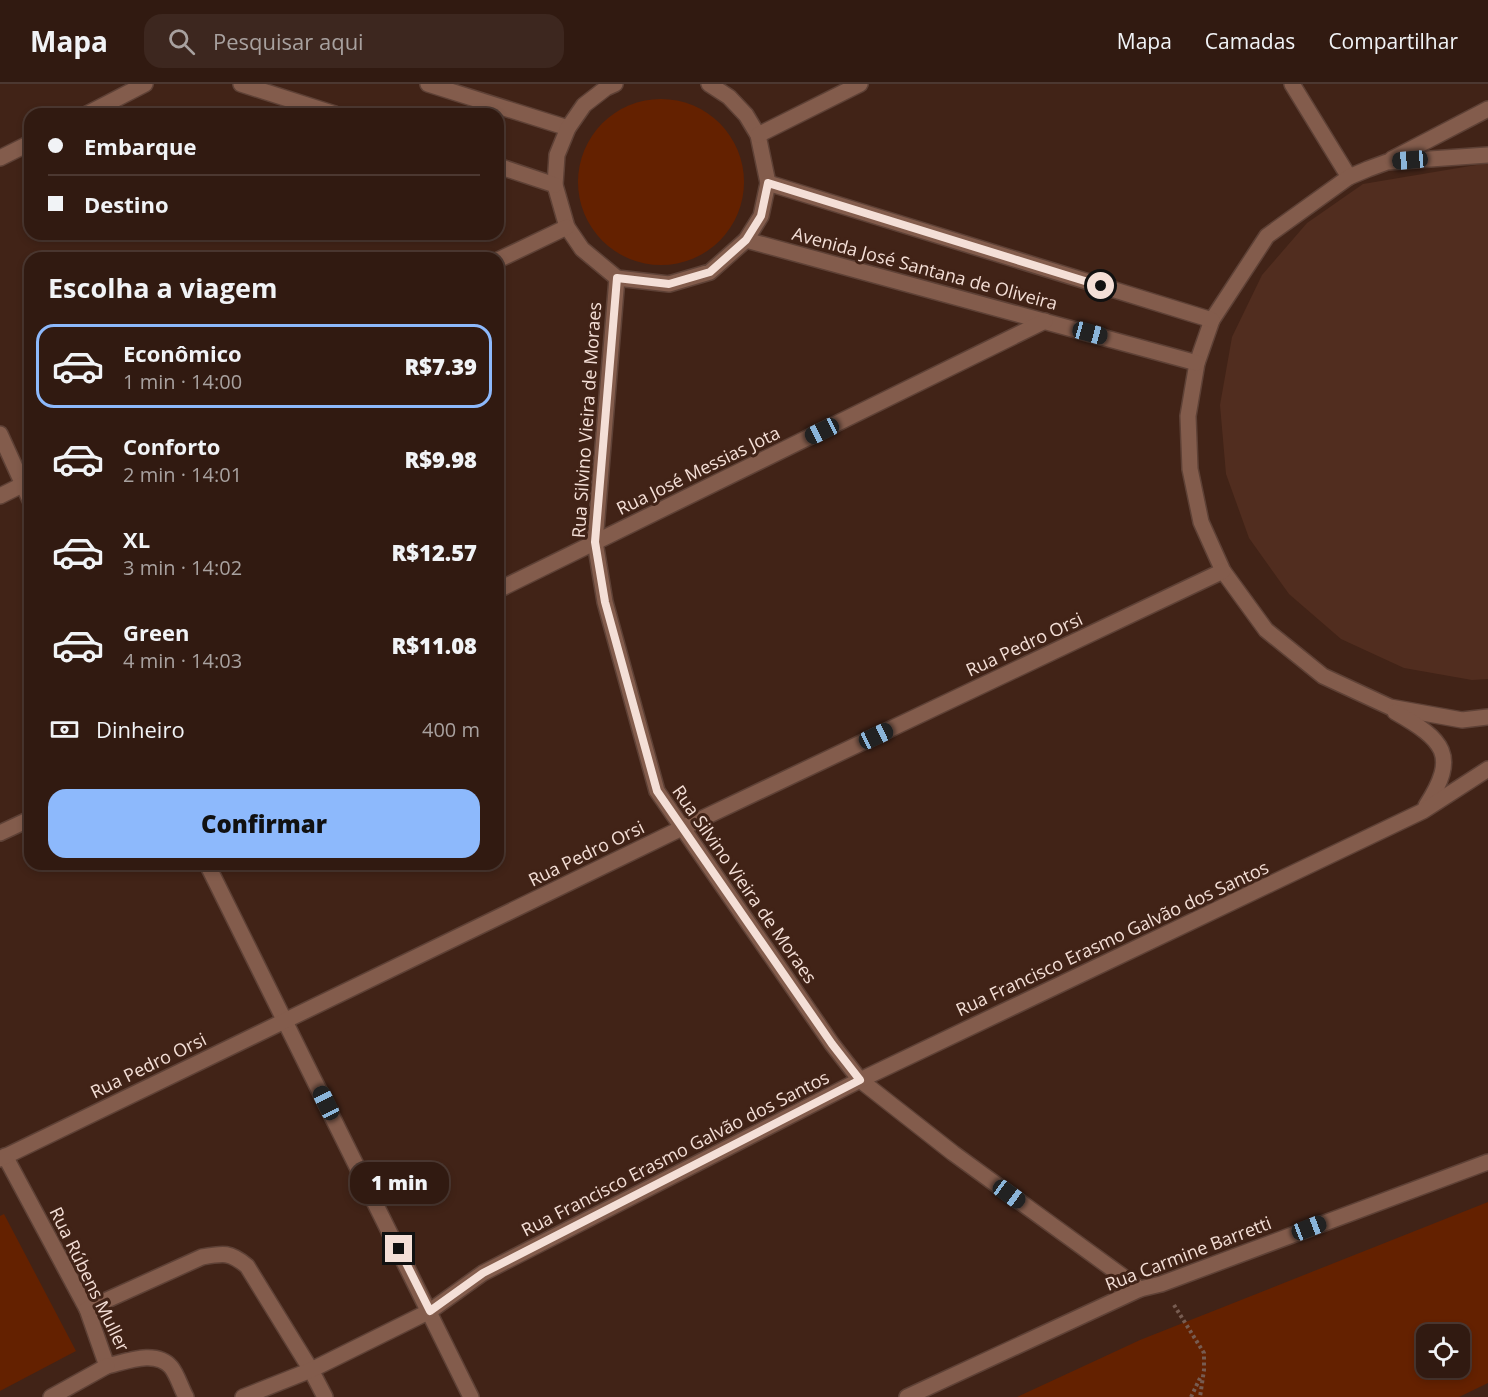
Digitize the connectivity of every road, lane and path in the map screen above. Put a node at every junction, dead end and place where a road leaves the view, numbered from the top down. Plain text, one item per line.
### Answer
1 (145, 84) edge
2 (241, 84) edge
3 (428, 84) edge
4 (615, 84) edge
5 (709, 84) edge
6 (860, 84) edge
7 (1292, 84) edge
8 (99, 108) edge
9 (315, 108) edge
10 (1488, 109) edge
11 (568, 128) junction
12 (758, 135) junction
13 (24, 146) edge
14 (1488, 154) edge
15 (0, 158) edge
16 (1387, 162) junction
17 (504, 168) edge
18 (1349, 177) junction
19 (768, 183) junction
20 (555, 184) junction
21 (567, 227) junction
22 (746, 240) junction
23 (504, 257) edge
24 (617, 278) junction
25 (1212, 320) junction
26 (1045, 321) junction
27 (1197, 363) junction
28 (0, 434) edge
29 (24, 479) edge
30 (24, 484) edge
31 (0, 496) edge
32 (595, 542) junction
33 (1223, 571) junction
34 (504, 587) edge
35 (1377, 701) junction
36 (1488, 717) edge
37 (1488, 769) edge
38 (1423, 812) junction
39 (24, 822) edge
40 (682, 828) junction
41 (0, 834) edge
42 (210, 870) edge
43 (285, 1020) junction
44 (860, 1080) junction
45 (2, 1157) edge
46 (1488, 1162) edge
47 (1161, 1284) junction
48 (1140, 1289) junction
49 (87, 1309) junction
50 (430, 1311) junction
51 (106, 1366) junction
52 (311, 1370) junction
53 (1204, 1370) junction
54 (51, 1397) edge
55 (186, 1397) edge
56 (243, 1397) edge
57 (325, 1397) edge
58 (471, 1397) edge
59 (908, 1397) edge
60 (1191, 1397) edge
61 (1200, 1397) edge

1 - 8 street
2 - 9 street
3 - 11 street
4 - 11 street
5 - 12 street
6 - 12 street
7 - 18 street
10 - 16 street
11 - 20 street
12 - 19 street
13 - 15 street
14 - 16 street
16 - 18 street
17 - 20 street
18 - 25 street
19 - 22 street
19 - 25 street, Avenida José Santana de Oliveira
20 - 21 street
21 - 23 street
21 - 24 street
22 - 24 street
22 - 26 street, Avenida José Santana de Oliveira
24 - 32 street, Rua Silvino Vieira de Moraes
25 - 27 street
26 - 27 street, Avenida José Santana de Oliveira
26 - 32 street, Rua José Messias Jota
27 - 33 street
28 - 29 street
30 - 31 street
32 - 34 street, Rua José Messias Jota
32 - 40 street, Rua Silvino Vieira de Moraes
33 - 35 street
33 - 40 street, Rua Pedro Orsi
35 - 36 street
35 - 38 street
37 - 38 street, Rua Francisco Erasmo Galvão dos Santos
38 - 44 street, Rua Francisco Erasmo Galvão dos Santos
39 - 41 street
40 - 43 street, Rua Pedro Orsi
40 - 44 street, Rua Silvino Vieira de Moraes
42 - 43 street
43 - 45 street, Rua Pedro Orsi
43 - 50 street
44 - 48 street, Rua Silvino Vieira de Moraes
44 - 50 street, Rua Francisco Erasmo Galvão dos Santos
45 - 49 street, Rua Rúbens Muller
46 - 47 street, Rua Carmine Barretti
47 - 48 street, Rua Carmine Barretti
47 - 53 path
48 - 59 street, Rua Carmine Barretti
49 - 51 street, Rua Rúbens Muller
49 - 52 street
50 - 52 street, Rua Francisco Erasmo Galvão dos Santos
50 - 58 street
51 - 54 street
51 - 55 street, Rua Rúbens Muller
52 - 56 street, Rua Francisco Erasmo Galvão dos Santos
52 - 57 street
53 - 60 path
53 - 61 path

